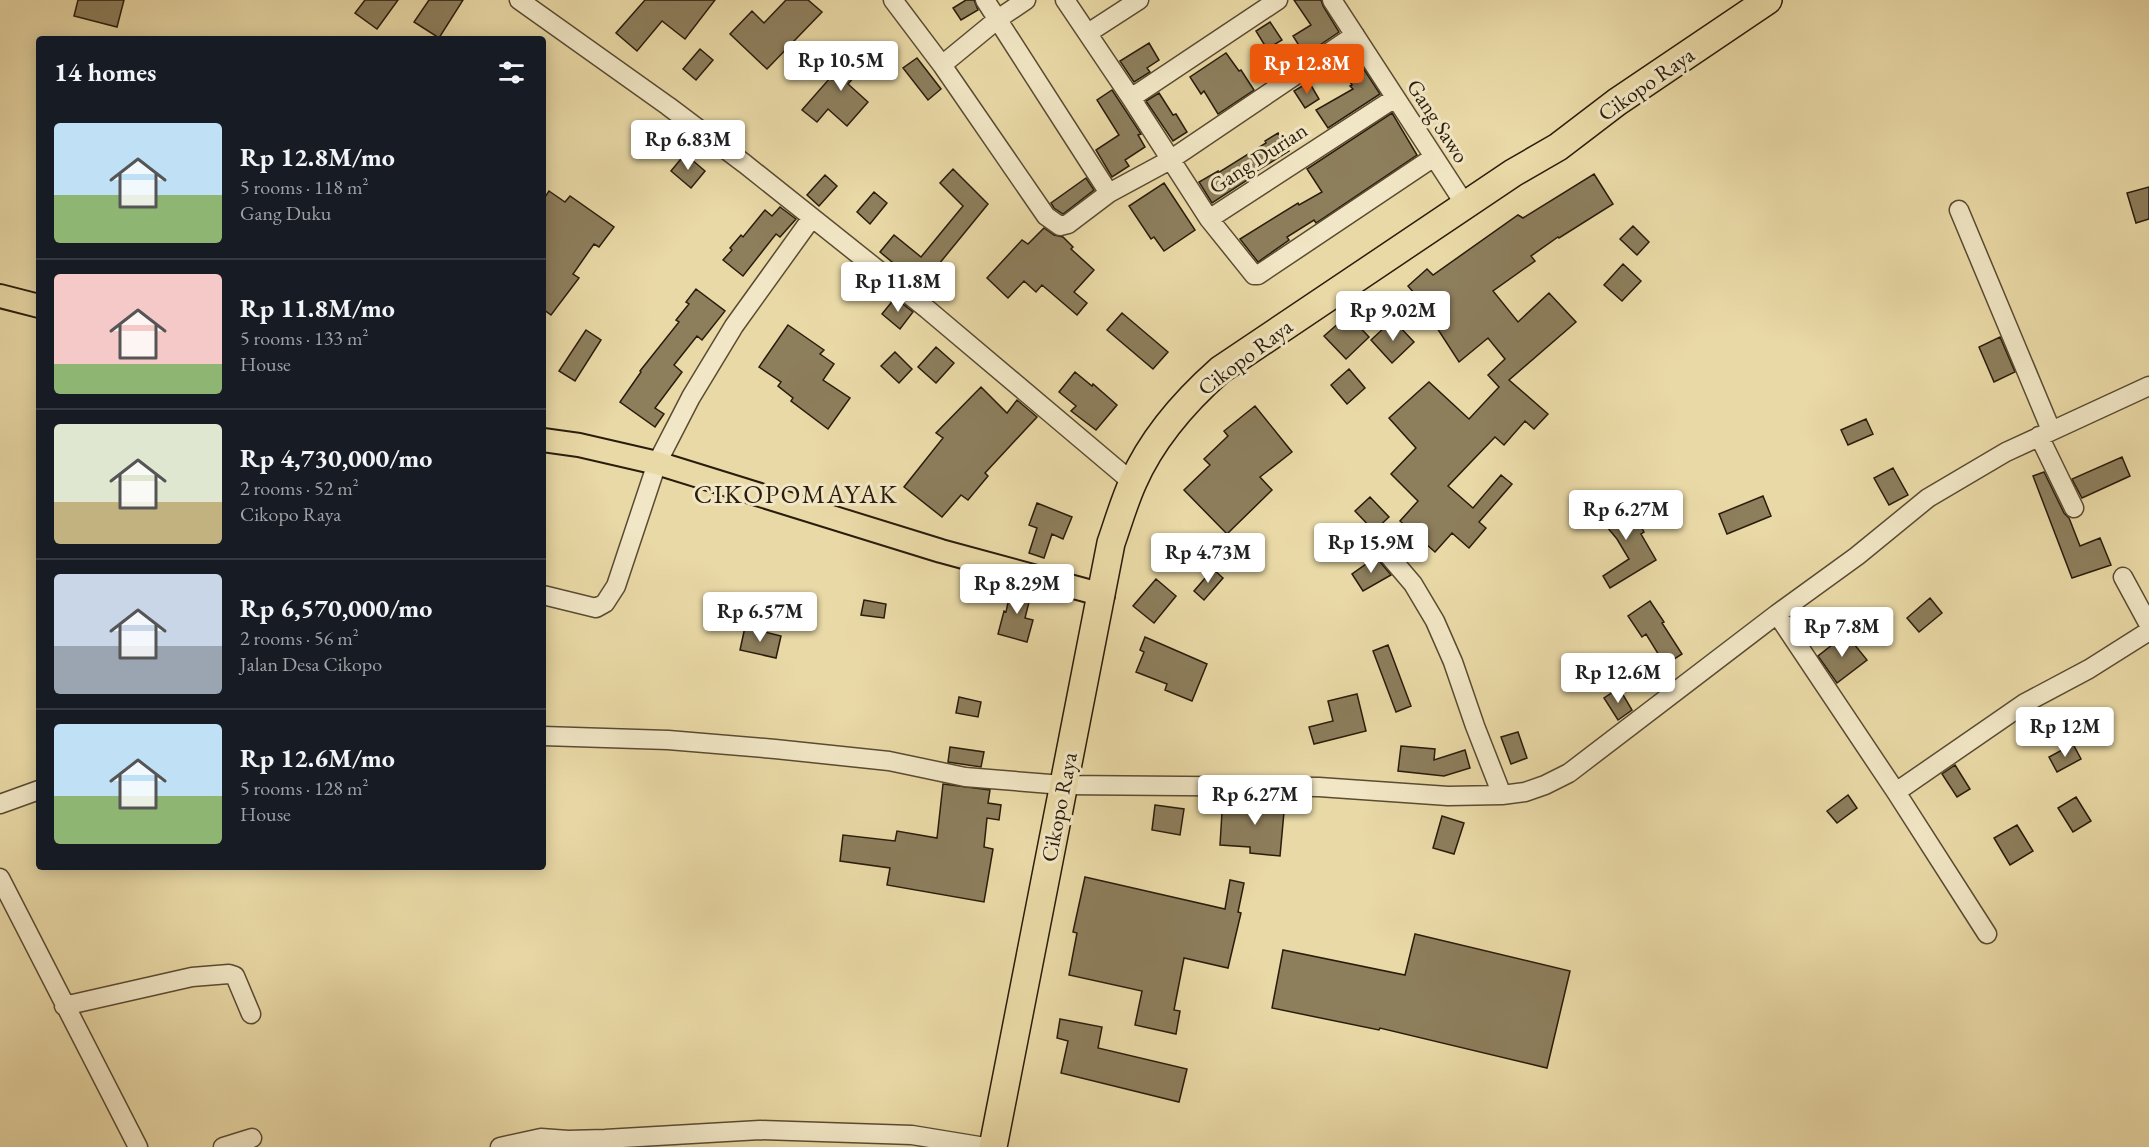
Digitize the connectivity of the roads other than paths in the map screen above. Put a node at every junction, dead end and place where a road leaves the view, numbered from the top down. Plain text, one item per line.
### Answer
1 (519, 0) edge
2 (893, 0) edge
3 (985, 0) edge
4 (1026, 0) edge
5 (1065, 0) edge
6 (1140, 0) edge
7 (1278, 0) edge
8 (1332, 0) edge
9 (1768, 0) edge
10 (998, 19) junction
11 (1089, 33) junction
12 (1355, 35) junction
13 (942, 65) junction
14 (1131, 98) junction
15 (1395, 98) junction
16 (1434, 157) junction
17 (1170, 160) junction
18 (1109, 193) junction
19 (1466, 206) junction
20 (1959, 210) dead end
21 (811, 219) junction
22 (1209, 219) junction
23 (0, 296) edge
24 (36, 305) edge
25 (2149, 386) edge
26 (2045, 433) junction
27 (546, 440) edge
28 (657, 463) junction
29 (1132, 482) junction
30 (2074, 508) dead end
31 (1384, 550) dead end
32 (2123, 577) dead end
33 (1102, 595) junction
34 (546, 596) edge
35 (1777, 614) junction
36 (2149, 625) edge
37 (2149, 631) edge
38 (546, 736) edge
39 (1063, 785) junction
40 (36, 791) edge
41 (1896, 792) junction
42 (1502, 795) junction
43 (0, 804) edge
44 (0, 878) edge
45 (1987, 934) dead end
46 (64, 1006) junction
47 (251, 1014) dead end
48 (252, 1138) dead end
49 (138, 1147) edge
50 (224, 1147) edge
51 (500, 1147) edge
52 (985, 1147) edge
53 (993, 1147) edge

1 - 21 street
2 - 13 street
3 - 10 street
4 - 10 street
5 - 11 street
6 - 11 street
7 - 14 street
8 - 12 street, Gang Sawo
9 - 19 highway, Cikopo Raya
10 - 13 street
10 - 18 street
11 - 14 street
12 - 15 street, Gang Sawo
12 - 17 street
13 - 18 street
14 - 17 street
15 - 16 street, Gang Sawo
15 - 22 street, Gang Durian
16 - 19 street, Gang Sawo
16 - 22 street
17 - 18 street
17 - 22 street
19 - 29 highway, Cikopo Raya
20 - 26 street
21 - 28 street
21 - 29 street
23 - 24 main road
25 - 26 street
26 - 30 street
26 - 35 street
27 - 28 main road
28 - 33 main road
28 - 34 street
29 - 33 highway, Cikopo Raya
31 - 42 street
32 - 36 street
33 - 39 highway, Cikopo Raya
35 - 41 street
35 - 42 street
37 - 41 street
38 - 39 street
39 - 42 street
39 - 53 highway, Cikopo Raya
40 - 43 street
41 - 45 street
44 - 46 street
46 - 47 street
46 - 49 street
48 - 50 street
51 - 52 street

